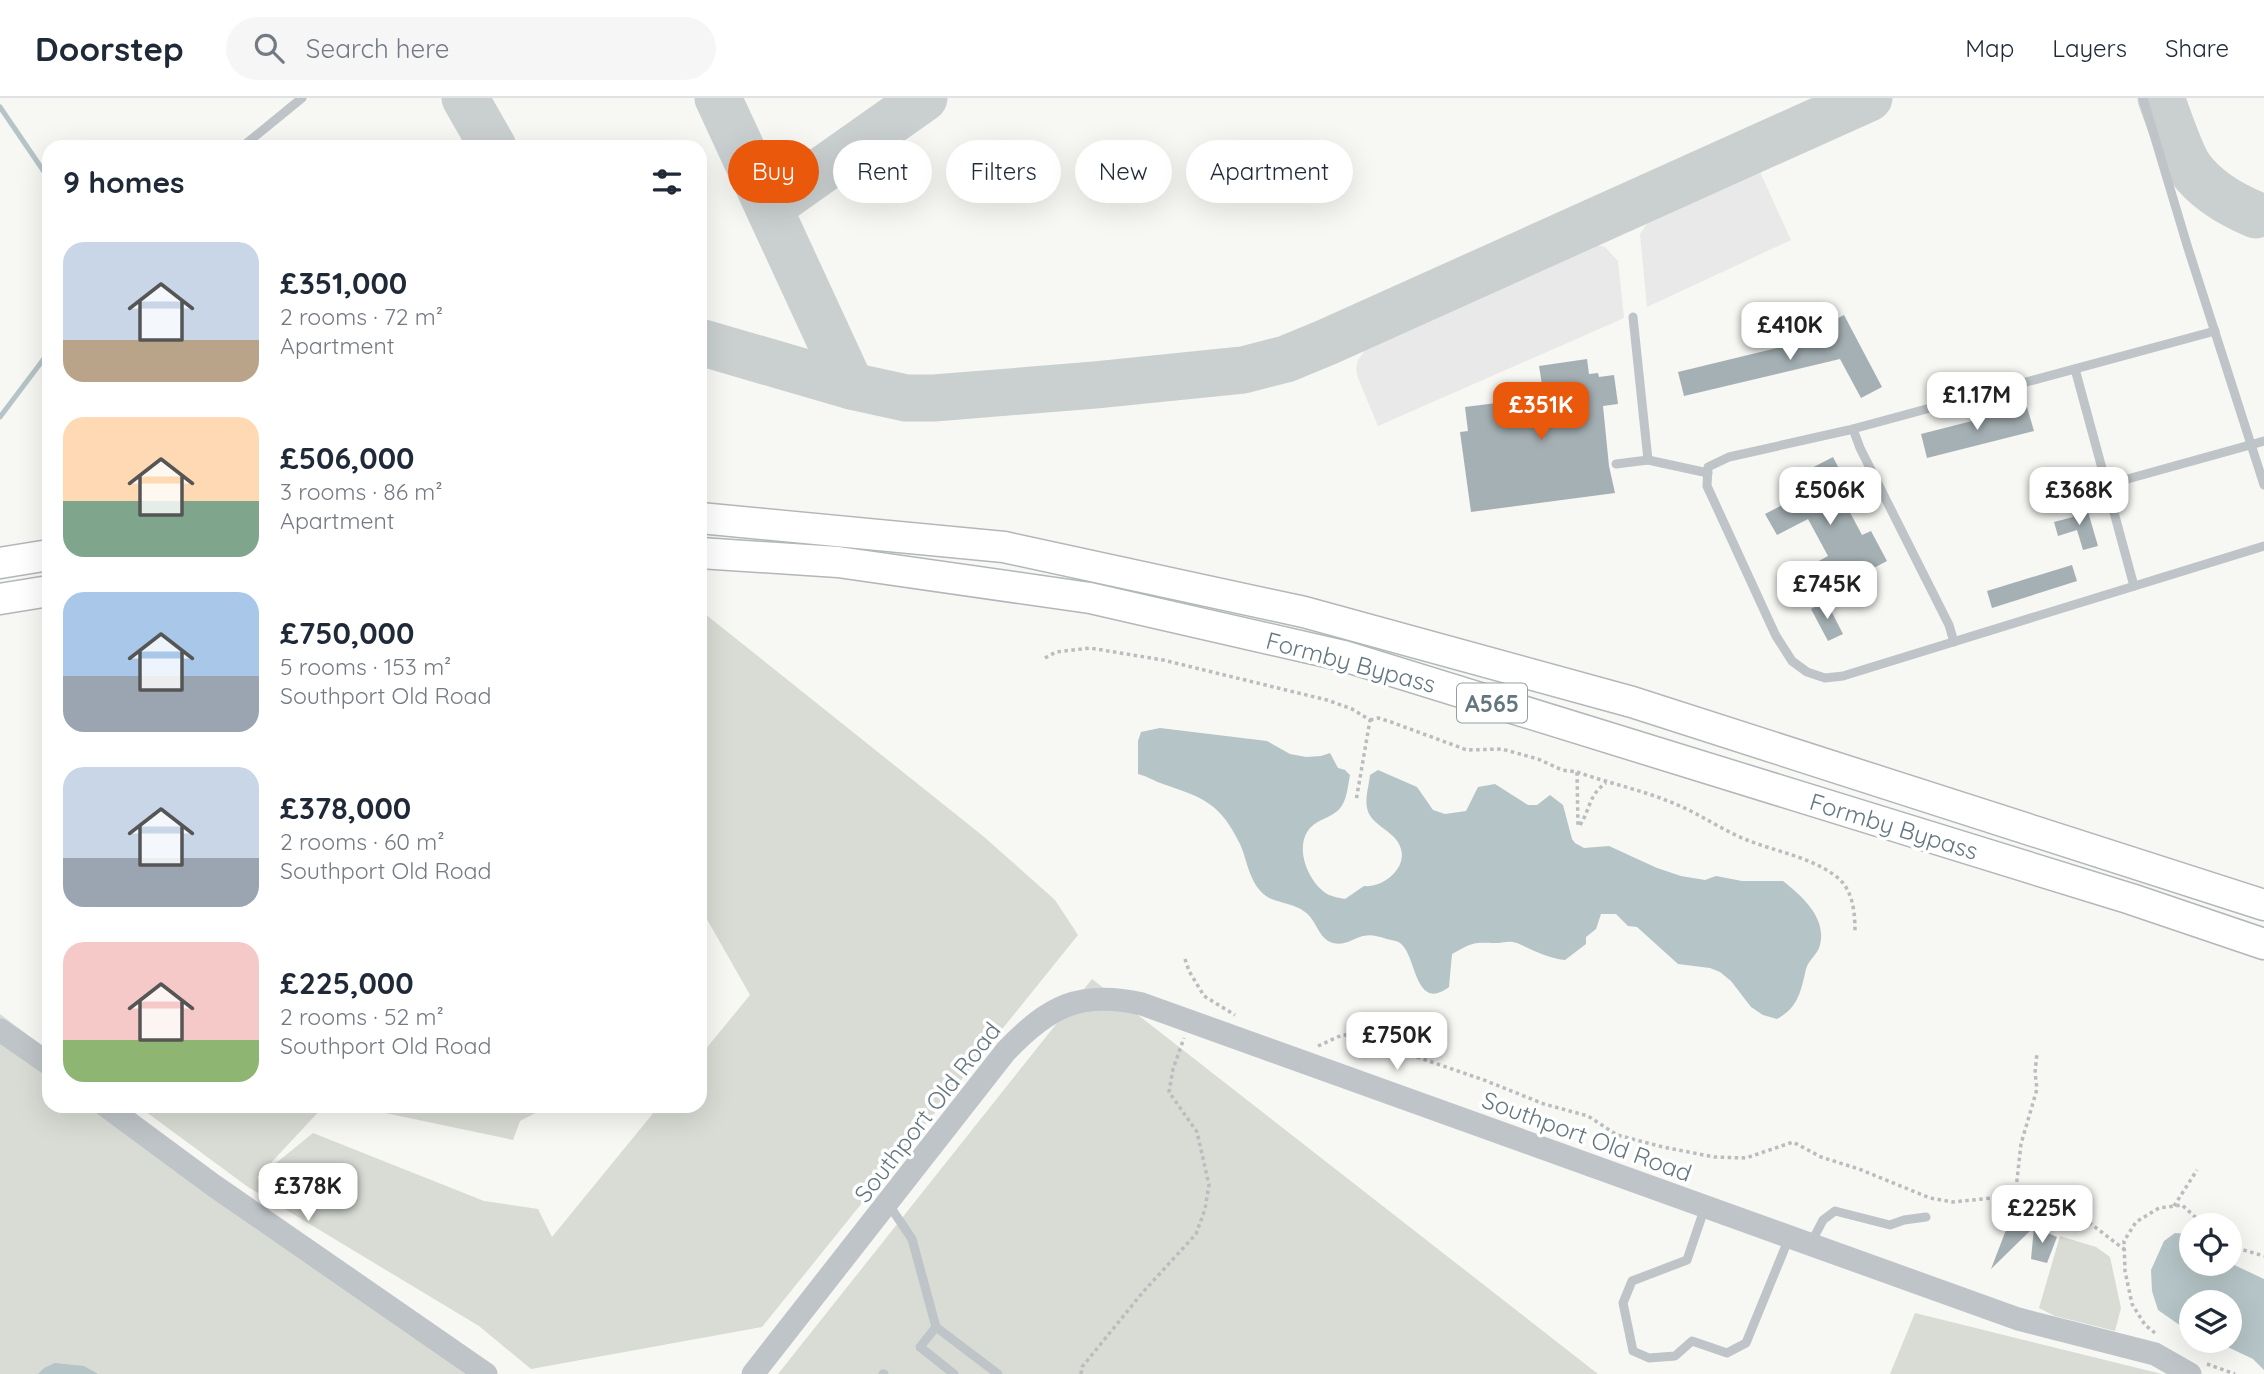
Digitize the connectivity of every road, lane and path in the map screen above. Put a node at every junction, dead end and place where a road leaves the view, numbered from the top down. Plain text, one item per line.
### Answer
1 (302, 98) edge
2 (2143, 98) edge
3 (251, 140) edge
4 (1633, 317) dead end
5 (2215, 331) junction
6 (2075, 369) junction
7 (1853, 429) junction
8 (2264, 441) edge
9 (2251, 443) junction
10 (1648, 460) junction
11 (1616, 464) dead end
12 (1708, 473) junction
13 (2106, 485) junction
14 (2264, 485) edge
15 (707, 519) edge
16 (2264, 546) edge
17 (707, 553) edge
18 (42, 556) edge
19 (0, 563) edge
20 (2134, 586) junction
21 (42, 592) edge
22 (0, 599) edge
23 (1954, 642) junction
24 (1045, 658) dead end
25 (1370, 720) junction
26 (1577, 772) junction
27 (1606, 782) junction
28 (1356, 800) dead end
29 (2264, 905) edge
30 (1854, 932) dead end
31 (2264, 944) edge
32 (1185, 959) dead end
33 (1242, 1019) dead end
34 (1193, 1022) junction
35 (0, 1030) edge
36 (1308, 1049) dead end
37 (2037, 1053) dead end
38 (42, 1059) edge
39 (115, 1113) edge
40 (2197, 1170) dead end
41 (2015, 1189) junction
42 (888, 1203) junction
43 (2174, 1206) junction
44 (1705, 1207) junction
45 (2191, 1213) edge
46 (1926, 1217) dead end
47 (1800, 1240) junction
48 (2124, 1250) junction
49 (2242, 1250) edge
50 (2264, 1256) edge
51 (936, 1326) junction
52 (2156, 1334) dead end
53 (2195, 1368) edge
54 (485, 1374) edge
55 (753, 1374) edge
56 (954, 1374) edge
57 (998, 1374) edge
58 (1081, 1374) edge
59 (2235, 1374) edge

1 - 3 lane
2 - 5 lane
4 - 10 lane
5 - 6 lane
5 - 9 lane
6 - 7 lane
6 - 13 lane
7 - 12 lane
7 - 23 lane
8 - 9 lane
9 - 13 lane
9 - 14 lane
10 - 11 lane
10 - 12 lane
12 - 23 lane
13 - 20 lane
15 - 29 highway, Formby Bypass / A565
16 - 20 lane
17 - 31 highway, Formby Bypass / A565
18 - 19 highway
20 - 23 lane
21 - 22 highway
24 - 25 path
25 - 26 path
25 - 28 path
26 - 27 path
26 - 27 path
27 - 30 path
32 - 33 path
34 - 42 street, Southport Old Road
34 - 44 street, Southport Old Road
34 - 58 path
35 - 38 street
36 - 41 path
37 - 41 path
39 - 54 street
40 - 43 path
41 - 48 path
42 - 51 lane
42 - 55 street, Southport Old Road
43 - 45 path
43 - 48 path
44 - 47 street, Southport Old Road
44 - 47 lane
46 - 47 lane
47 - 53 street, Southport Old Road
48 - 52 path
49 - 50 path
51 - 56 lane
51 - 57 lane
53 - 59 path

